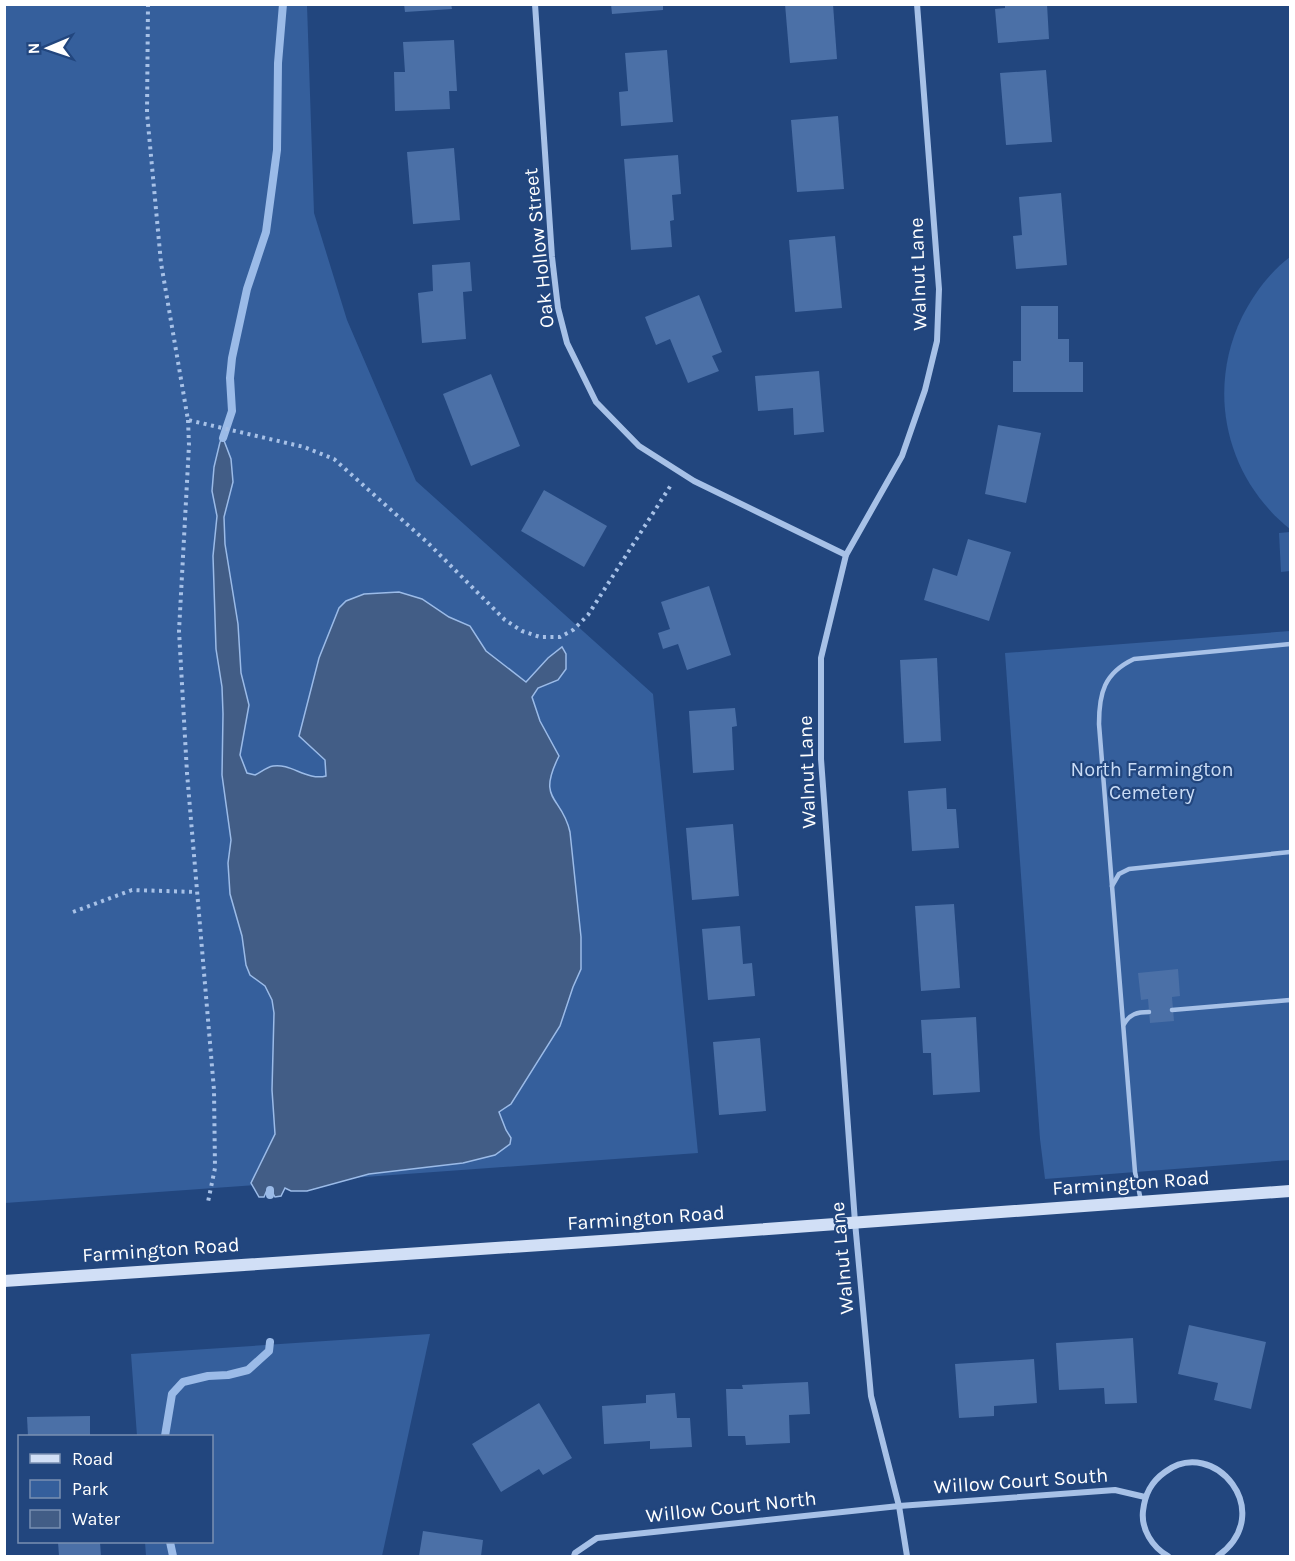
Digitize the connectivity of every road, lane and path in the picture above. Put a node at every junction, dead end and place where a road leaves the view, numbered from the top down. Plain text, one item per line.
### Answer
1 (148, 4) edge
2 (534, 4) edge
3 (917, 4) edge
4 (188, 420) junction
5 (678, 471) junction
6 (846, 555) junction
7 (1290, 644) edge
8 (1290, 852) edge
9 (1112, 886) junction
10 (196, 892) junction
11 (73, 912) dead end
12 (1290, 1000) edge
13 (1173, 1010) dead end
14 (1149, 1012) dead end
15 (1123, 1025) junction
16 (1290, 1191) edge
17 (1141, 1201) junction
18 (208, 1202) dead end
19 (855, 1222) junction
20 (4, 1281) edge
21 (1145, 1497) junction
22 (900, 1506) junction
23 (574, 1557) edge
24 (907, 1557) edge
25 (1168, 1557) edge
26 (1218, 1557) edge

1 - 4 path
2 - 5 street, Oak Hollow Street
3 - 6 street, Walnut Lane
4 - 5 path
4 - 10 path
5 - 6 street, Oak Hollow Street
6 - 19 street, Walnut Lane
7 - 9 lane
8 - 9 lane
9 - 15 lane
10 - 11 path
10 - 18 path
12 - 13 lane
14 - 15 lane
15 - 17 lane
16 - 17 street, Farmington Road
17 - 19 street, Farmington Road
19 - 20 street, Farmington Road
19 - 22 street, Walnut Lane
21 - 22 street, Willow Court South
21 - 25 street
21 - 26 street
22 - 23 street, Willow Court North
22 - 24 street, Walnut Lane

